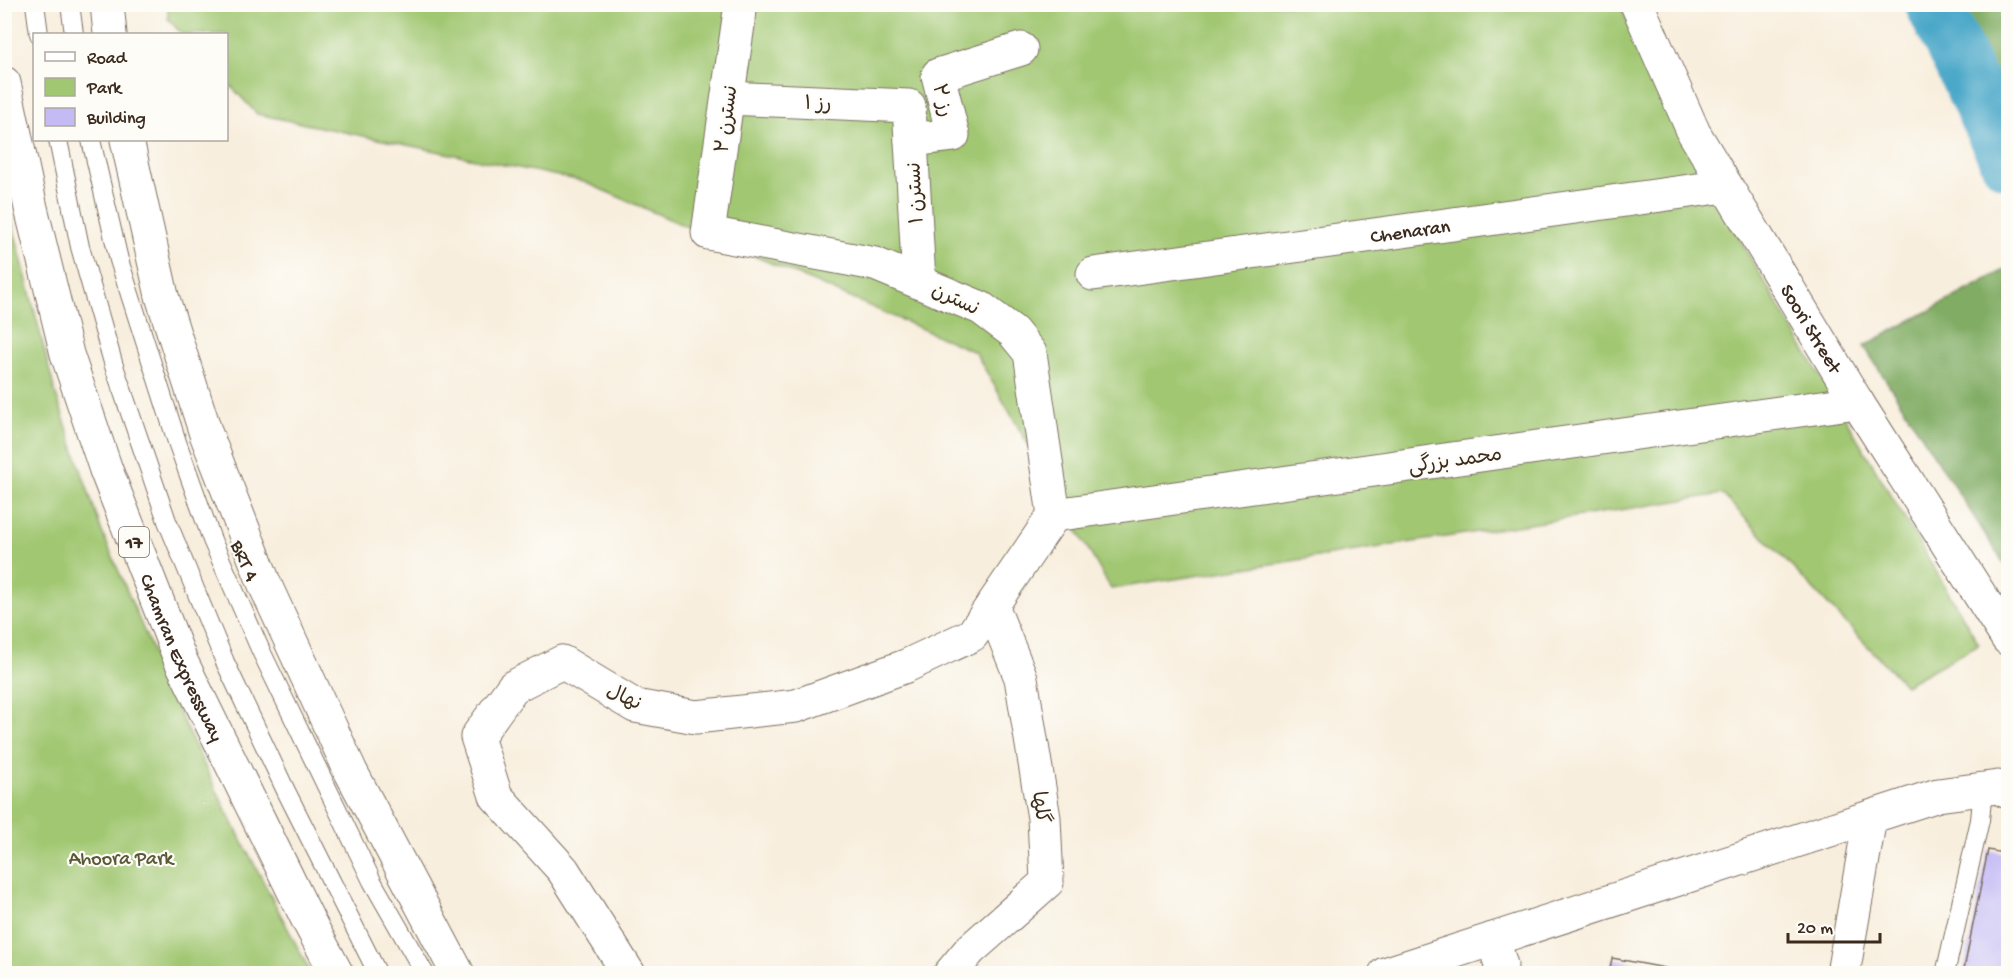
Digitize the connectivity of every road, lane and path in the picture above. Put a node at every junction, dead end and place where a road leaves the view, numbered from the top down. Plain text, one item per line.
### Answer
1 (35, 4) edge
2 (70, 4) edge
3 (107, 4) edge
4 (741, 4) edge
5 (1637, 4) edge
6 (39, 33) edge
7 (74, 33) edge
8 (110, 33) edge
9 (1021, 49) dead end
10 (4, 83) edge
11 (728, 98) junction
12 (909, 106) joint
13 (911, 140) junction
14 (57, 141) edge
15 (91, 141) edge
16 (127, 141) edge
17 (1726, 186) junction
18 (708, 233) joint
19 (1093, 274) dead end
20 (919, 281) junction
21 (1857, 402) junction
22 (1054, 516) junction
23 (992, 606) junction
24 (2008, 639) edge
25 (1996, 791) edge
26 (1870, 818) junction
27 (1493, 939) junction
28 (1434, 966) edge
29 (337, 974) edge
30 (378, 974) edge
31 (425, 974) edge
32 (458, 974) edge
33 (629, 974) edge
34 (950, 974) edge
35 (1385, 974) edge
36 (1500, 974) edge
37 (1843, 974) edge
38 (1945, 974) edge

1 - 6 lane
2 - 7 lane
3 - 8 main road
4 - 11 main road, نسترن ۲
5 - 17 main road, Soori Street
9 - 13 main road, رز ۲
10 - 29 main road, Chamran Expressway / 17
11 - 12 main road, رز ۱
11 - 18 main road, نسترن ۲
12 - 13 main road, نسترن ۱
13 - 20 main road, نسترن ۱
14 - 30 lane
15 - 31 lane, BRT 4
16 - 32 main road
17 - 19 main road, Chenaran
17 - 21 main road, Soori Street
18 - 20 main road, نسترن
20 - 22 main road, نسترن
21 - 22 main road, محمد بزرگی
21 - 24 main road, Soori Street
22 - 23 main road, نهال
23 - 33 main road, نهال
23 - 34 main road, گلها
25 - 26 main road
25 - 38 lane
26 - 27 main road
26 - 37 main road
27 - 28 main road
27 - 36 main road
28 - 35 main road

